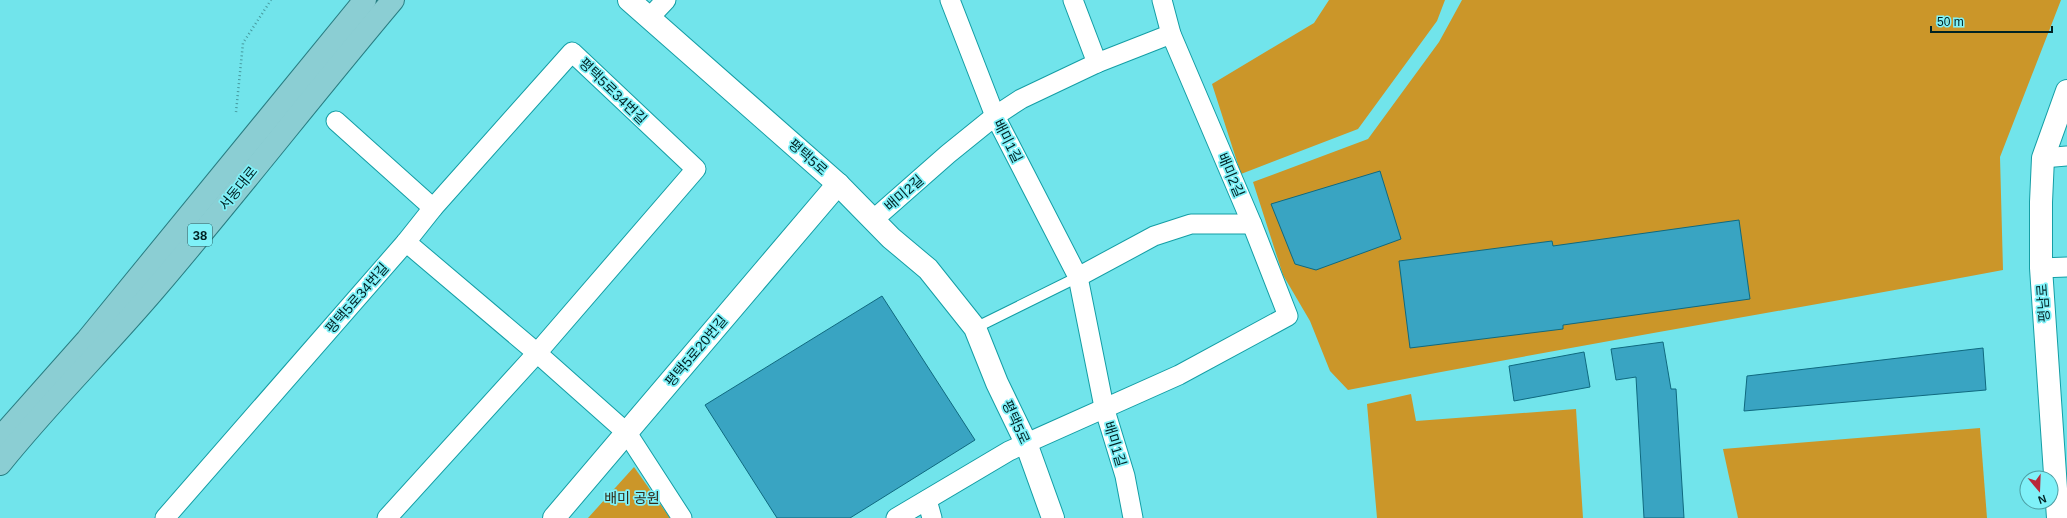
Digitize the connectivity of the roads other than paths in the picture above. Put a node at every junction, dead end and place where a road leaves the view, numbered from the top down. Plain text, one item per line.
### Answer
1 (365, 0) edge
2 (394, 0) edge
3 (629, 0) edge
4 (666, 0) edge
5 (950, 0) edge
6 (1073, 0) edge
7 (1162, 0) edge
8 (650, 18) junction
9 (1171, 34) junction
10 (1097, 63) junction
11 (2067, 91) edge
12 (995, 116) junction
13 (336, 121) dead end
14 (2067, 156) edge
15 (2043, 158) junction
16 (838, 184) junction
17 (433, 208) junction
18 (873, 220) junction
19 (1252, 224) junction
20 (406, 242) junction
21 (2067, 266) edge
22 (2041, 268) junction
23 (1078, 277) junction
24 (975, 328) junction
25 (537, 353) junction
26 (32, 403) junction
27 (1104, 407) junction
28 (0, 420) edge
29 (627, 433) junction
30 (8, 441) edge
31 (1026, 443) junction
32 (0, 464) edge
33 (0, 474) edge
34 (2061, 480) edge
35 (930, 509) edge
36 (171, 516) edge
37 (388, 518) edge
38 (554, 518) edge
39 (682, 518) edge
40 (896, 518) edge
41 (1037, 518) edge
42 (1053, 518) edge
43 (1133, 518) edge
44 (2058, 518) edge

1 - 26 main road, 서동대로 / 38
2 - 30 main road, 서동대로 / 38
3 - 8 street, 평택5로
4 - 8 street
5 - 12 street, 배미1길
6 - 10 street
7 - 9 street, 배미2길
8 - 16 street, 평택5로
9 - 10 street, 배미2길
9 - 19 street, 배미2길
10 - 12 street, 배미2길
11 - 15 street, 평남로
12 - 18 street, 배미2길
12 - 23 street, 배미1길
13 - 17 street
14 - 15 street
15 - 22 street, 평남로
16 - 18 street, 평택5로
16 - 29 street, 평택5로20번길
17 - 20 street, 평택5로34번길
17 - 25 street, 평택5로34번길
18 - 24 street, 평택5로
19 - 23 street
19 - 27 street, 배미2길
20 - 25 street
20 - 36 street, 평택5로34번길
21 - 22 street
22 - 34 street, 평남로
23 - 24 lane
23 - 27 street, 배미1길
24 - 31 street, 평택5로
25 - 29 street
25 - 37 street, 평택5로34번길
26 - 28 main road
26 - 30 main road, 서동대로 / 38
27 - 31 street
27 - 43 street, 배미1길
29 - 38 street, 평택5로20번길
29 - 39 street
30 - 32 main road, 서동대로 / 38
30 - 33 main road
31 - 35 street
31 - 41 street
31 - 42 street, 평택5로
34 - 44 street, 평남로
35 - 40 street

